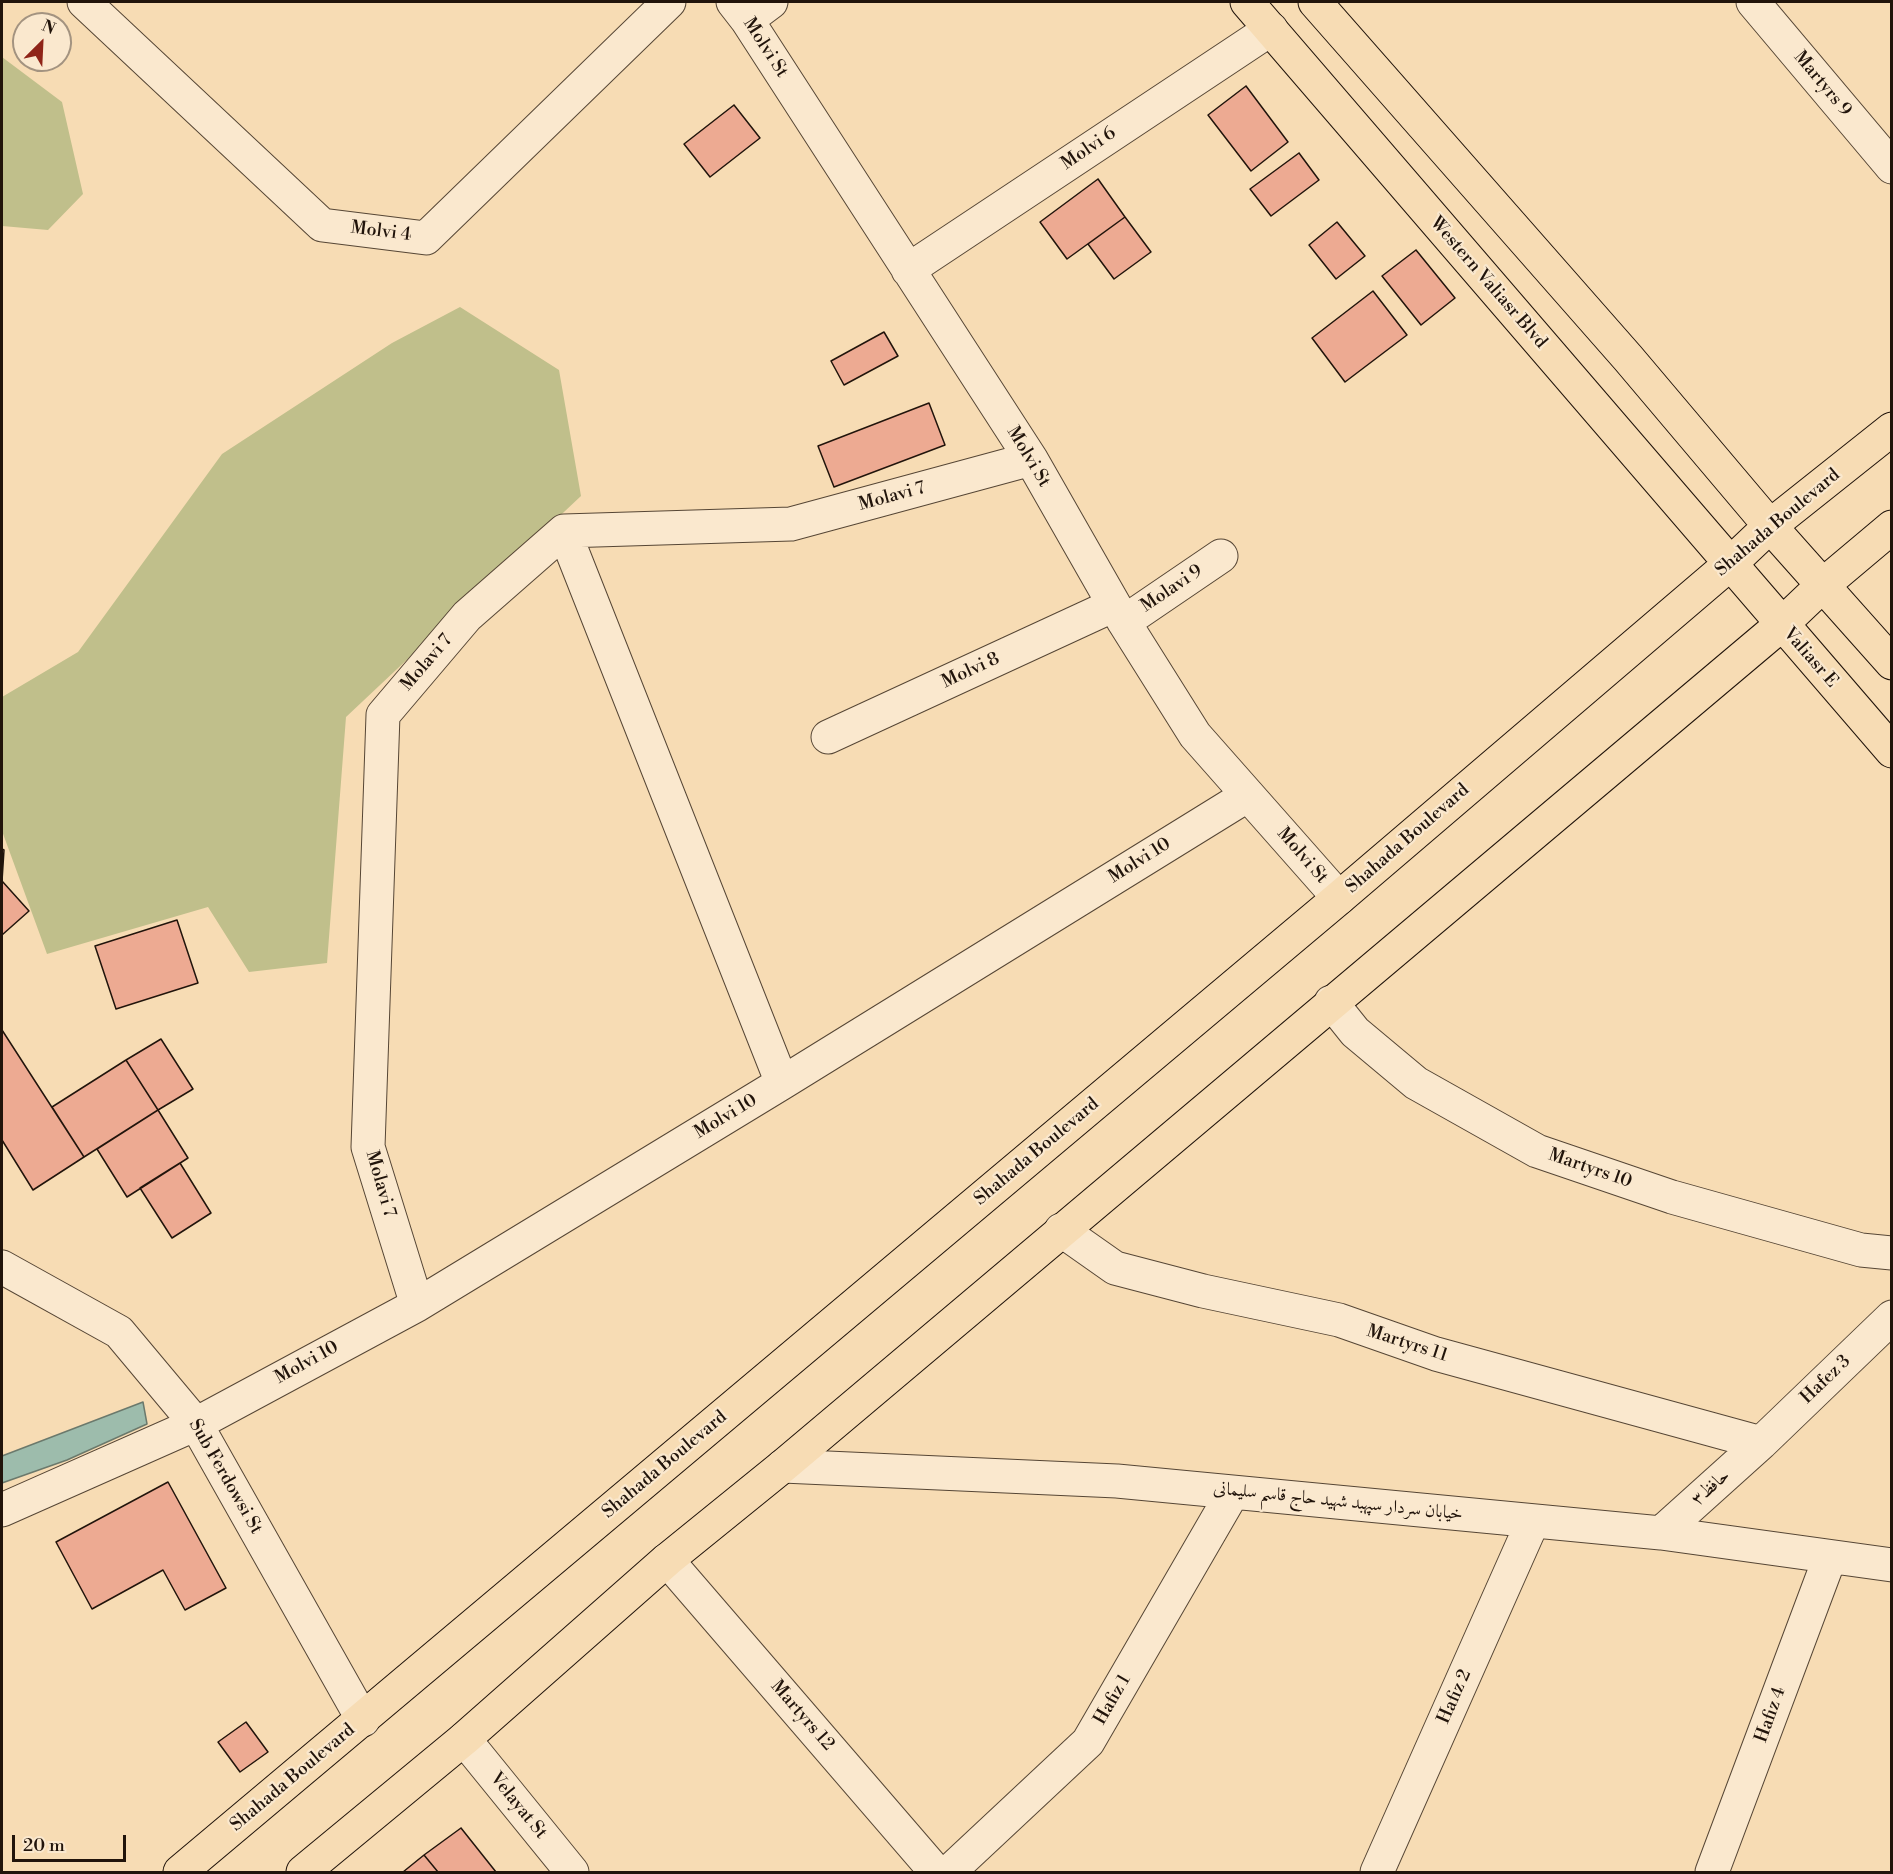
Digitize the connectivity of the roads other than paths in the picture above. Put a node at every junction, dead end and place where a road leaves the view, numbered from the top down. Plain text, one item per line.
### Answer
1 (84, 2) edge
2 (669, 2) edge
3 (1247, 2) edge
4 (1315, 2) edge
5 (1753, 2) edge
6 (750, 8) edge
7 (1270, 29) junction
8 (1892, 167) edge
9 (908, 270) junction
10 (1892, 429) edge
11 (1031, 459) junction
12 (1770, 526) junction
13 (1892, 527) edge
14 (564, 531) junction
15 (1221, 556) dead end
16 (1730, 564) junction
17 (1823, 585) junction
18 (1119, 614) junction
19 (1781, 625) junction
20 (1892, 663) edge
21 (828, 737) dead end
22 (1892, 751) edge
23 (1248, 795) junction
24 (1339, 898) junction
25 (1331, 1002) junction
26 (782, 1083) junction
27 (1061, 1230) junction
28 (1892, 1253) edge
29 (2, 1267) edge
30 (417, 1305) junction
31 (1892, 1317) edge
32 (196, 1424) junction
33 (1761, 1443) junction
34 (783, 1466) junction
35 (1233, 1492) junction
36 (2, 1510) edge
37 (1533, 1521) junction
38 (1661, 1533) junction
39 (1830, 1557) junction
40 (667, 1560) junction
41 (1892, 1565) edge
42 (363, 1720) junction
43 (464, 1739) junction
44 (180, 1872) edge
45 (303, 1872) edge
46 (572, 1872) edge
47 (936, 1872) edge
48 (949, 1872) edge
49 (1377, 1872) edge
50 (1712, 1872) edge

1 - 2 street, Molvi 4
3 - 7 main road, Western Valiasr Blvd
4 - 12 main road
5 - 8 street, Martyrs 9
6 - 9 street, Molvi St
7 - 9 street, Molvi 6
7 - 16 main road, Western Valiasr Blvd
9 - 11 street, Molvi St
10 - 12 main road, Shahada Boulevard
11 - 14 street, Molavi 7
11 - 18 street, Molvi St
12 - 16 main road, Shahada Boulevard
12 - 17 main road
13 - 17 main road
14 - 26 street
14 - 30 street, Molavi 7
15 - 18 street, Molavi 9
16 - 19 main road, Valiasr E
16 - 24 main road, Shahada Boulevard
17 - 19 main road
17 - 20 main road
18 - 21 street, Molvi 8
18 - 23 street, Molvi St
19 - 22 main road, Valiasr E
19 - 25 main road
23 - 24 street, Molvi St
23 - 26 street, Molvi 10
24 - 42 main road, Shahada Boulevard
25 - 27 main road
25 - 28 street, Martyrs 10
26 - 30 street, Molvi 10
27 - 33 street, Martyrs 11
27 - 34 main road
29 - 32 street, Sub Ferdowsi St
30 - 32 street, Molvi 10
31 - 33 street, Hafez 3
32 - 36 street, Molvi 10
32 - 42 street, Sub Ferdowsi St
33 - 38 street, حافظ۳
34 - 35 street, خیابان سردار سپهبد شهید حاج قاسم سلیمانی
34 - 40 main road
35 - 37 street, خیابان سردار سپهبد شهید حاج قاسم سلیمانی
35 - 48 street, Hafiz 1
37 - 38 street, خیابان سردار سپهبد شهید حاج قاسم سلیمانی
37 - 49 street, Hafiz 2
38 - 39 street, خیابان سردار سپهبد شهید حاج قاسم سلیمانی
39 - 41 street, خیابان سردار سپهبد شهید حاج قاسم سلیمانی
39 - 50 street, Hafiz 4
40 - 43 main road
40 - 47 street, Martyrs 12
42 - 44 main road, Shahada Boulevard
43 - 45 main road
43 - 46 street, Velayat St

